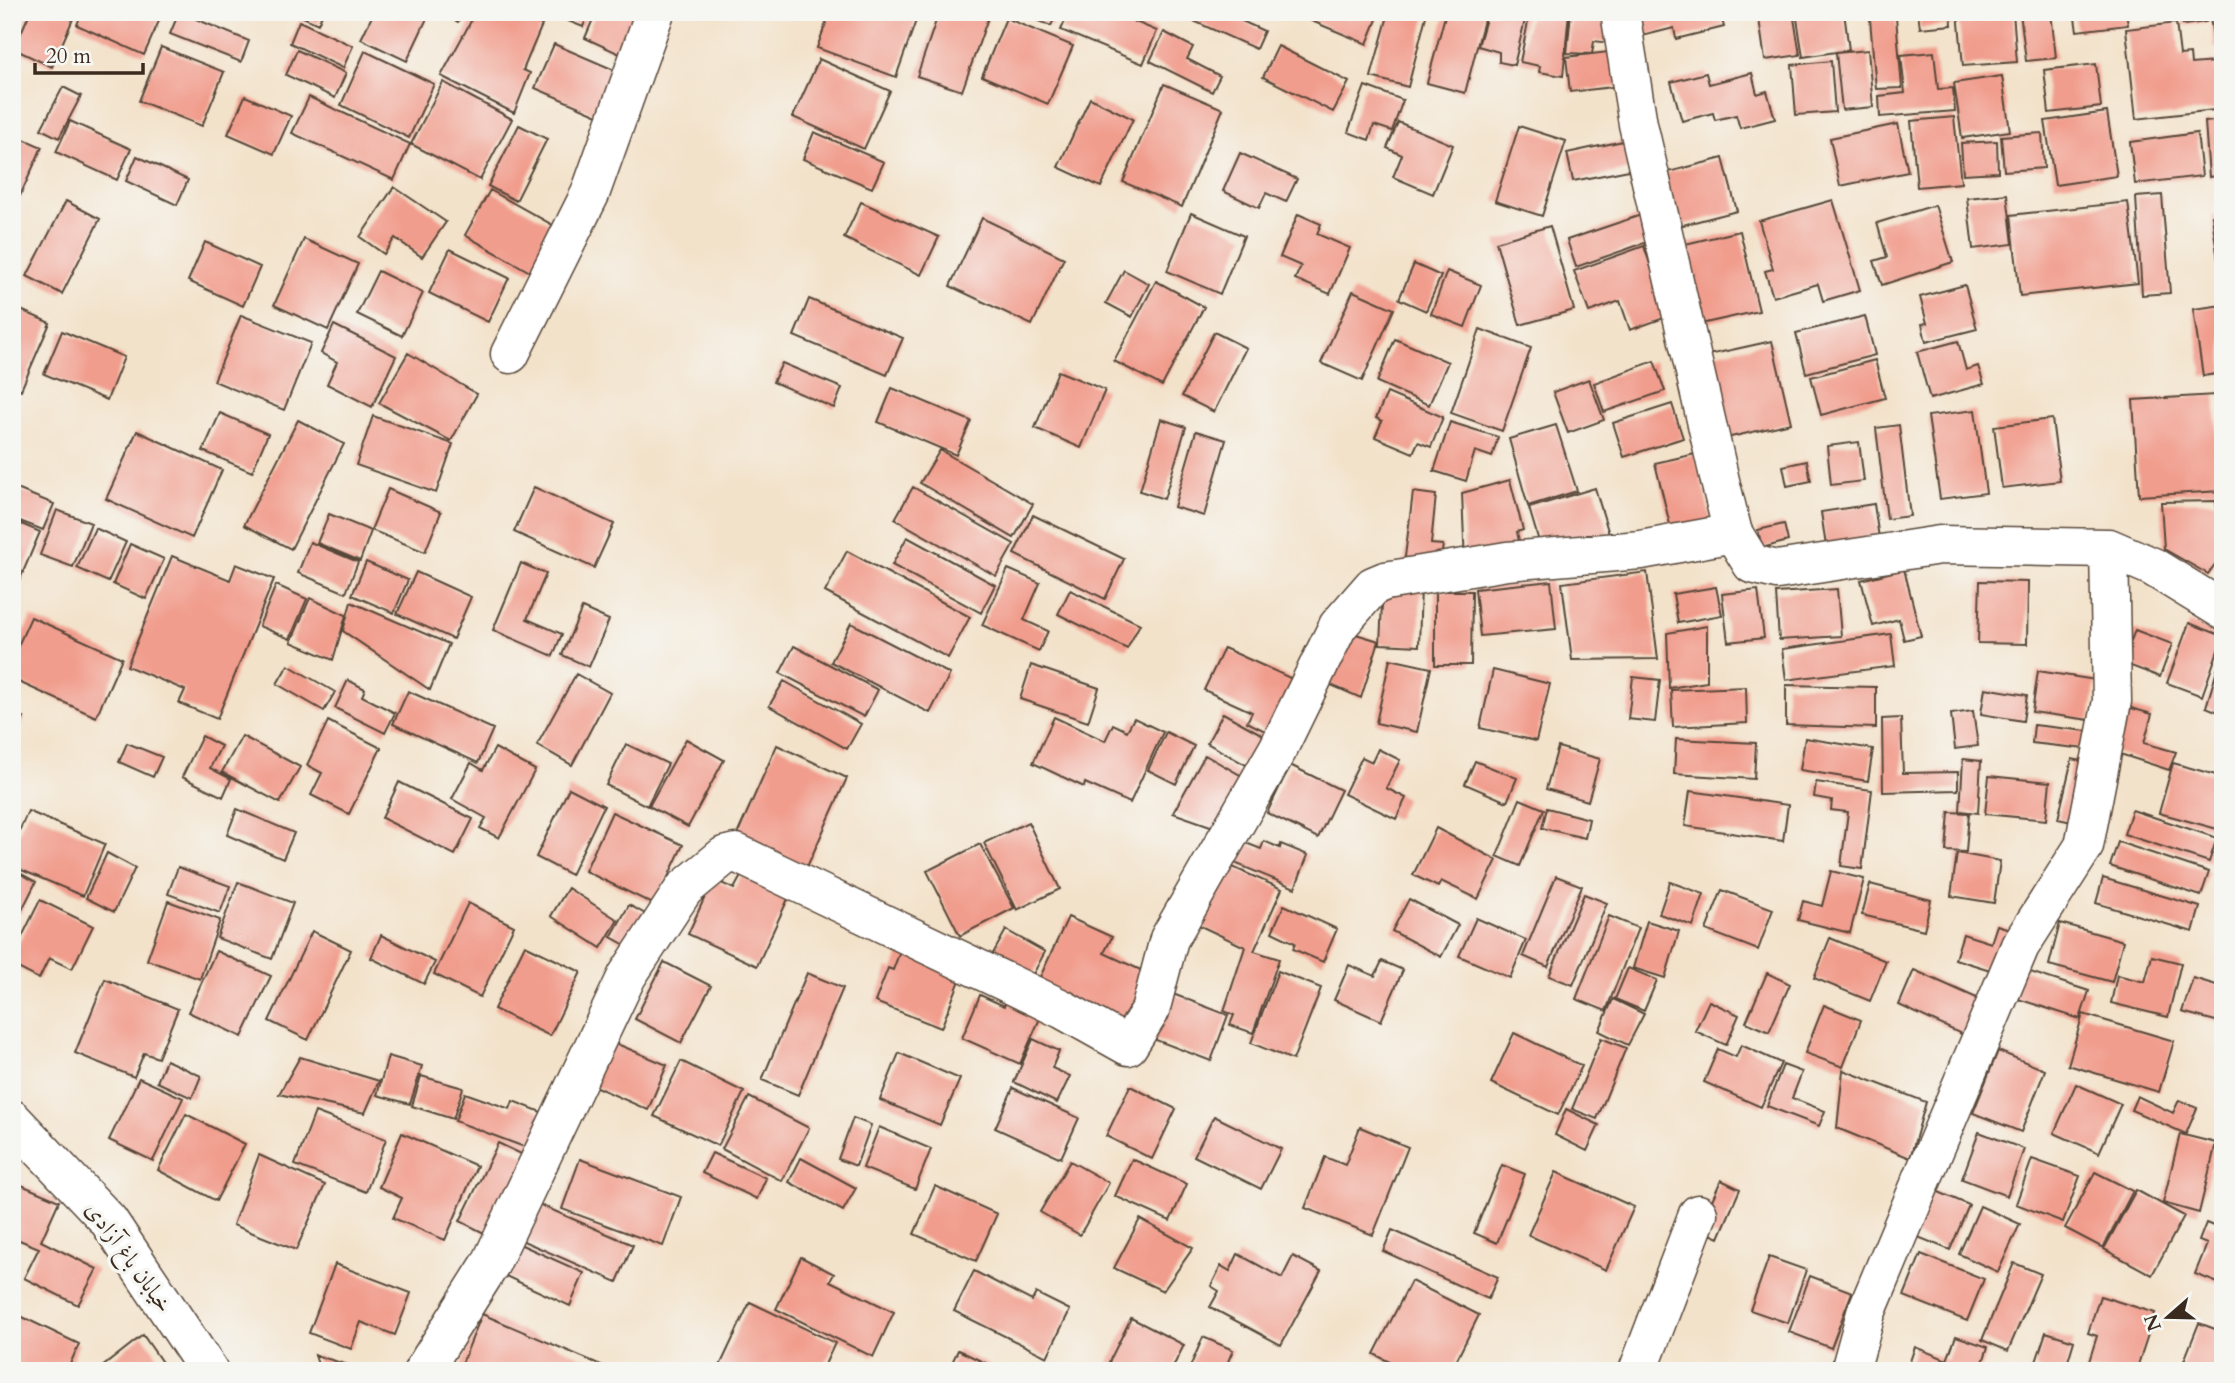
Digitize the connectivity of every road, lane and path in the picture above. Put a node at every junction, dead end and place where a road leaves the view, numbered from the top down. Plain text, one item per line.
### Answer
1 (655, 12) edge
2 (1620, 12) edge
3 (510, 354) dead end
4 (1732, 533) junction
5 (2109, 548) junction
6 (2223, 610) edge
7 (12, 1119) edge
8 (1698, 1214) dead end
9 (209, 1371) edge
10 (423, 1371) edge
11 (1638, 1371) edge
12 (1850, 1371) edge

1 - 3 street
2 - 4 street
4 - 5 street
4 - 10 street
5 - 6 street
5 - 12 street
7 - 9 street, خیابان باغ آزادی
8 - 11 street

